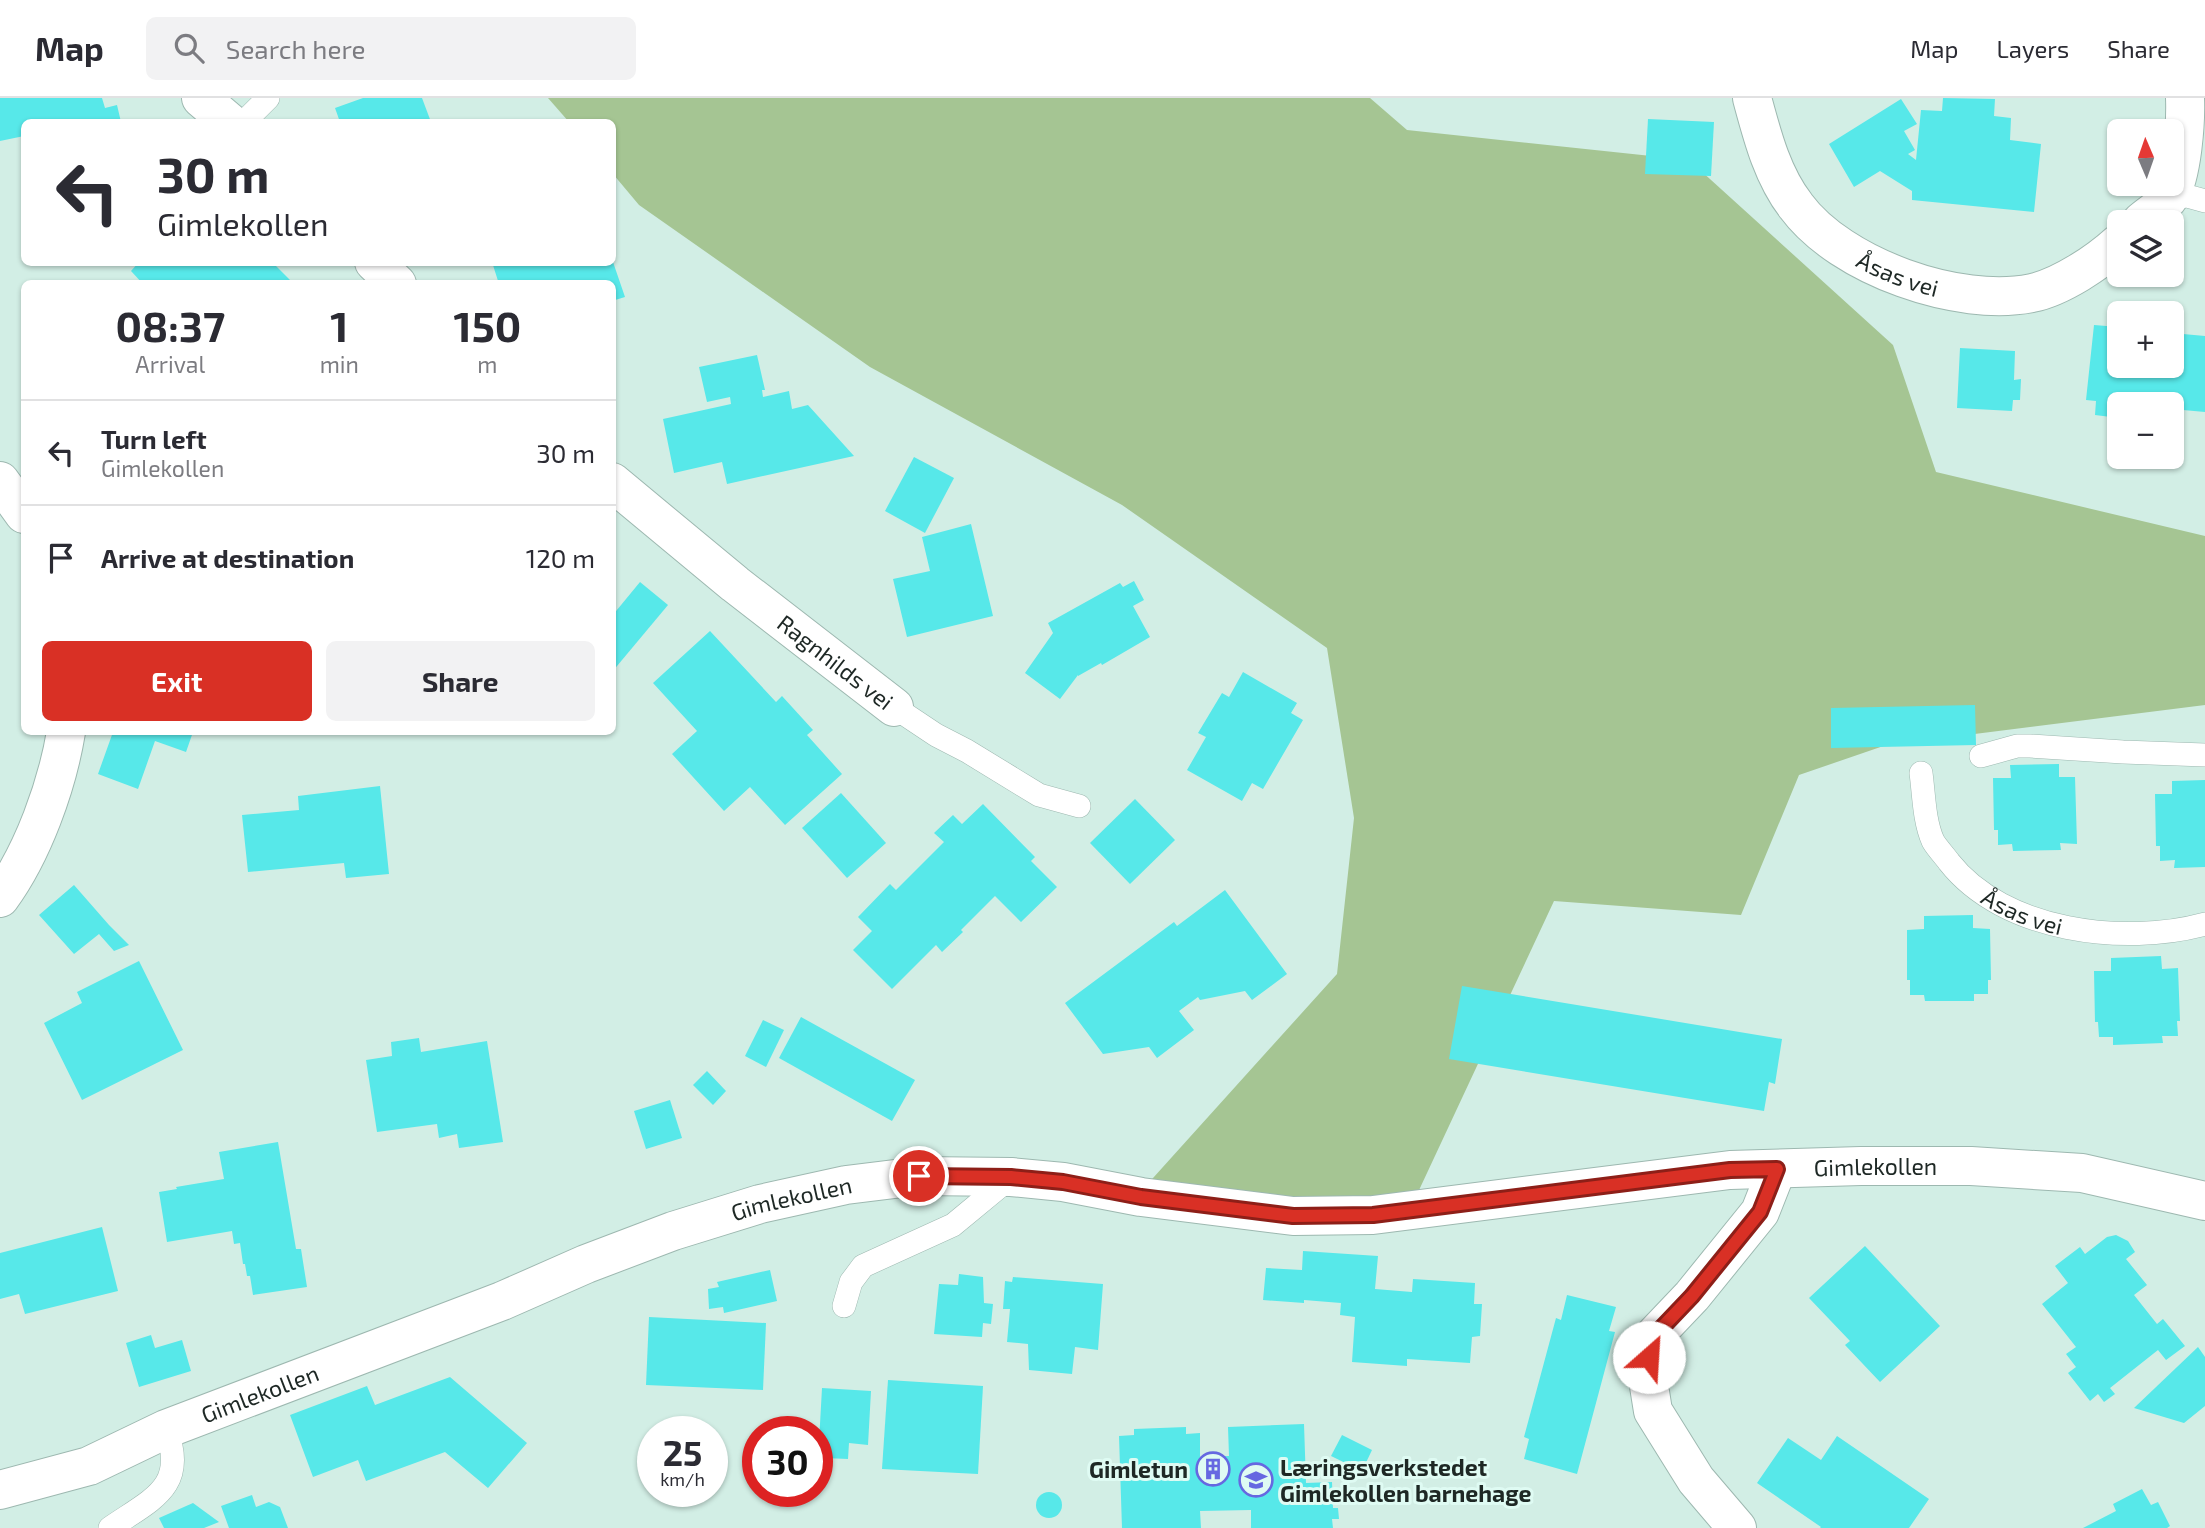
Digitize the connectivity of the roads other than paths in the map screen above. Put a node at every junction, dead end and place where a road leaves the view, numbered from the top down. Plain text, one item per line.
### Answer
1 (201, 98) edge
2 (268, 98) edge
3 (1752, 98) edge
4 (2185, 98) edge
5 (226, 119) edge
6 (247, 119) edge
7 (2187, 199) edge
8 (2165, 210) edge
9 (2107, 254) edge
10 (378, 266) edge
11 (393, 280) edge
12 (0, 481) edge
13 (616, 485) edge
14 (21, 510) edge
15 (894, 707) joint
16 (65, 735) edge
17 (2205, 755) edge
18 (1981, 756) dead end
19 (1921, 773) dead end
20 (1079, 806) dead end
21 (0, 898) edge
22 (2205, 924) edge
23 (1777, 1169) junction
24 (1011, 1177) junction
25 (2205, 1201) edge
26 (844, 1306) dead end
27 (166, 1429) junction
28 (0, 1490) edge
29 (110, 1528) edge
30 (1737, 1528) edge

1 - 5 street
2 - 6 lane
3 - 9 street, Åsas vei
4 - 7 street
7 - 8 street
10 - 11 street
12 - 14 street
13 - 15 street, Ragnhilds vei
15 - 20 lane, Ragnhilds vei
16 - 21 street
17 - 18 lane
19 - 22 lane, Åsas vei
23 - 24 street, Gimlekollen
23 - 25 street, Gimlekollen
23 - 30 street
24 - 26 lane
24 - 27 street, Gimlekollen
27 - 28 street, Gimlekollen
27 - 29 lane

